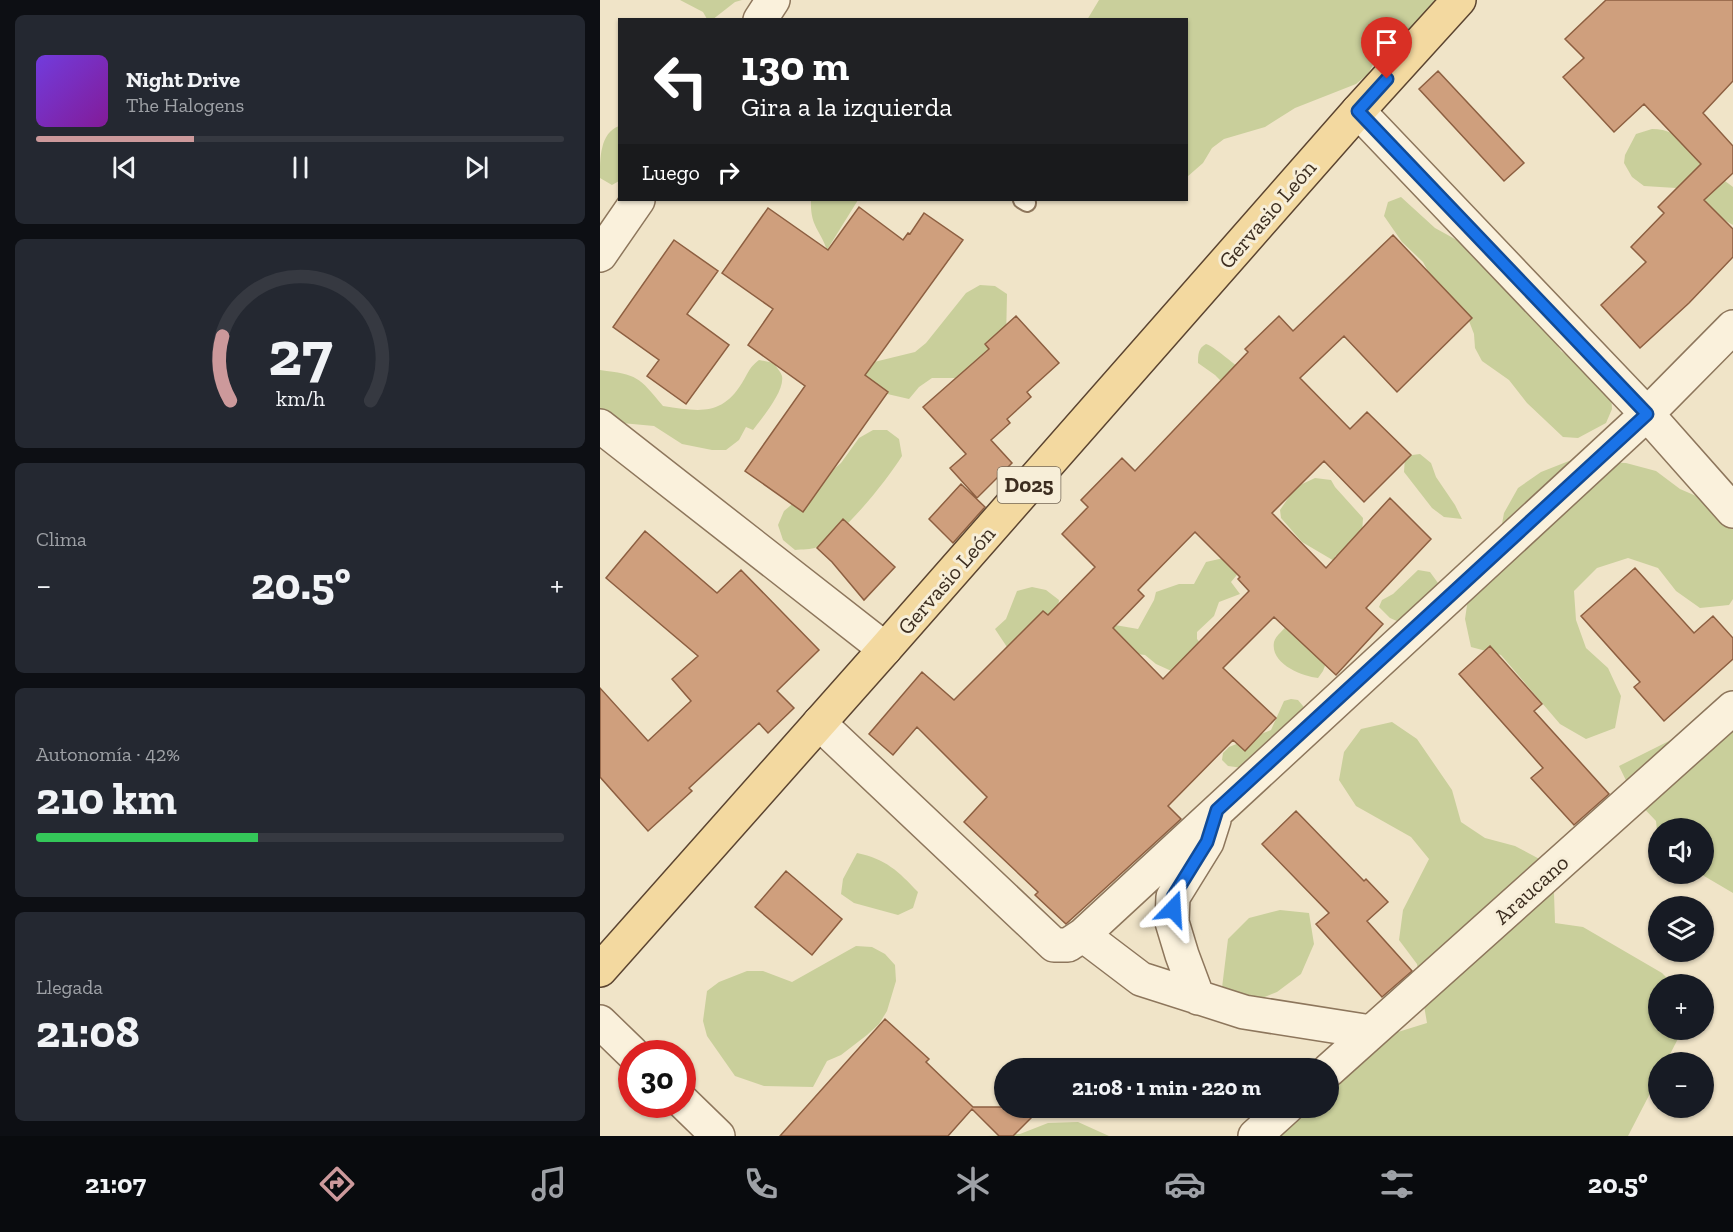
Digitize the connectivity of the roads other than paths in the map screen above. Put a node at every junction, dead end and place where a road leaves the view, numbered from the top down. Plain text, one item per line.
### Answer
1 (1459, 0) edge
2 (1358, 111) junction
3 (637, 201) edge
4 (600, 255) edge
5 (1733, 327) edge
6 (1647, 414) junction
7 (600, 426) edge
8 (1733, 511) edge
9 (885, 649) junction
10 (1733, 708) edge
11 (819, 723) junction
12 (1217, 810) junction
13 (1083, 935) junction
14 (600, 970) edge
15 (1198, 998) junction
16 (600, 1022) edge
17 (1371, 1032) junction
18 (619, 1040) edge
19 (1339, 1061) edge
20 (696, 1115) edge
21 (1275, 1118) edge
22 (718, 1136) edge
23 (1255, 1136) edge

1 - 2 main road, Gervasio León / D025
2 - 6 street
2 - 9 main road, Gervasio León / D025
3 - 4 street
5 - 6 street
6 - 8 street
6 - 12 street
7 - 9 street
9 - 11 main road, Gervasio León / D025
10 - 17 street, Araucano
11 - 13 street
11 - 14 main road, Gervasio León / D025
12 - 13 street
12 - 15 street
13 - 15 street
15 - 17 street
16 - 18 street
17 - 19 street, Araucano
20 - 22 street
21 - 23 street

